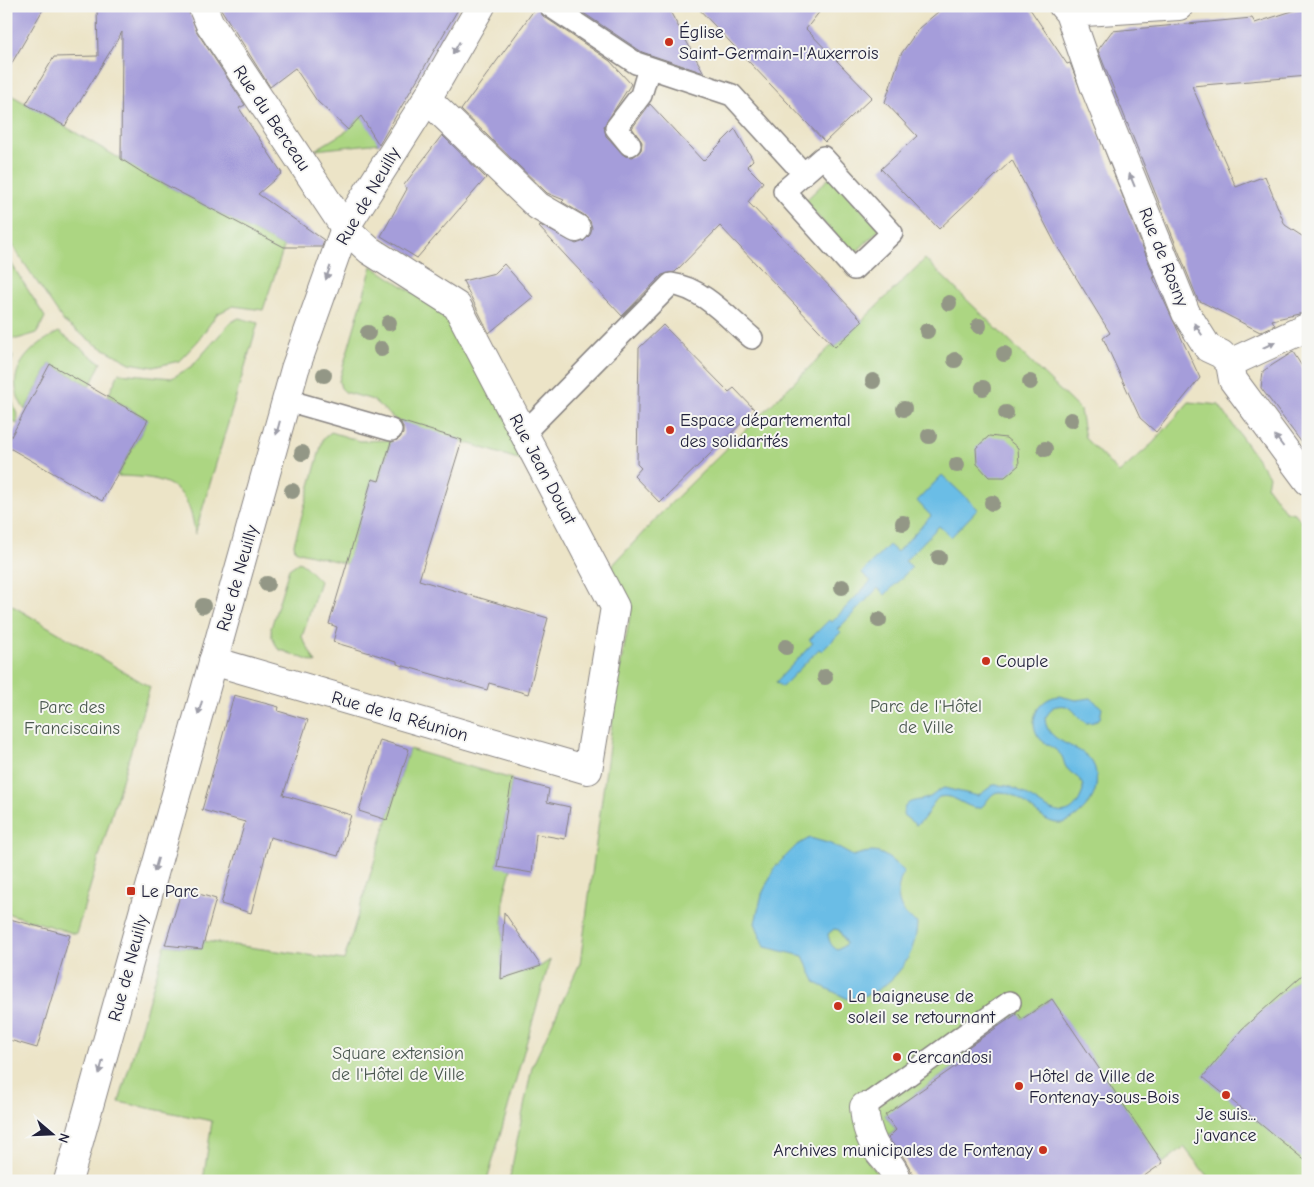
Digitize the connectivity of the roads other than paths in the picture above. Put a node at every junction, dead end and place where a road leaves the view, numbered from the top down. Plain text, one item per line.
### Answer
1 (202, 6) edge
2 (481, 6) edge
3 (550, 6) edge
4 (1180, 6) edge
5 (1066, 10) edge
6 (649, 68) junction
7 (426, 99) junction
8 (630, 145) dead end
9 (803, 173) junction
10 (345, 228) junction
11 (576, 228) dead end
12 (1308, 327) edge
13 (752, 338) dead end
14 (1230, 362) junction
15 (286, 400) junction
16 (391, 430) dead end
17 (524, 433) junction
18 (1308, 481) edge
19 (213, 661) junction
20 (588, 770) joint
21 (1010, 1002) dead end
22 (864, 1107) joint
23 (68, 1181) edge
24 (897, 1181) edge

1 - 10 street, Rue du Berceau
2 -> 7 street, Rue de Neuilly
3 - 6 lane
4 - 5 street
14 -> 5 street, Rue de Rosny
6 - 8 lane
6 - 9 lane
7 - 10 street, Rue de Neuilly
7 - 11 street
9 - 9 lane
10 -> 15 street, Rue de Neuilly
10 - 17 street, Rue Jean Douat
14 -> 12 street
13 - 17 lane
18 -> 14 street
15 - 16 lane
15 -> 19 street, Rue de Neuilly
17 - 20 street, Rue Jean Douat
19 - 20 street, Rue de la Réunion
19 -> 23 street, Rue de Neuilly
21 - 22 lane
22 - 24 street

